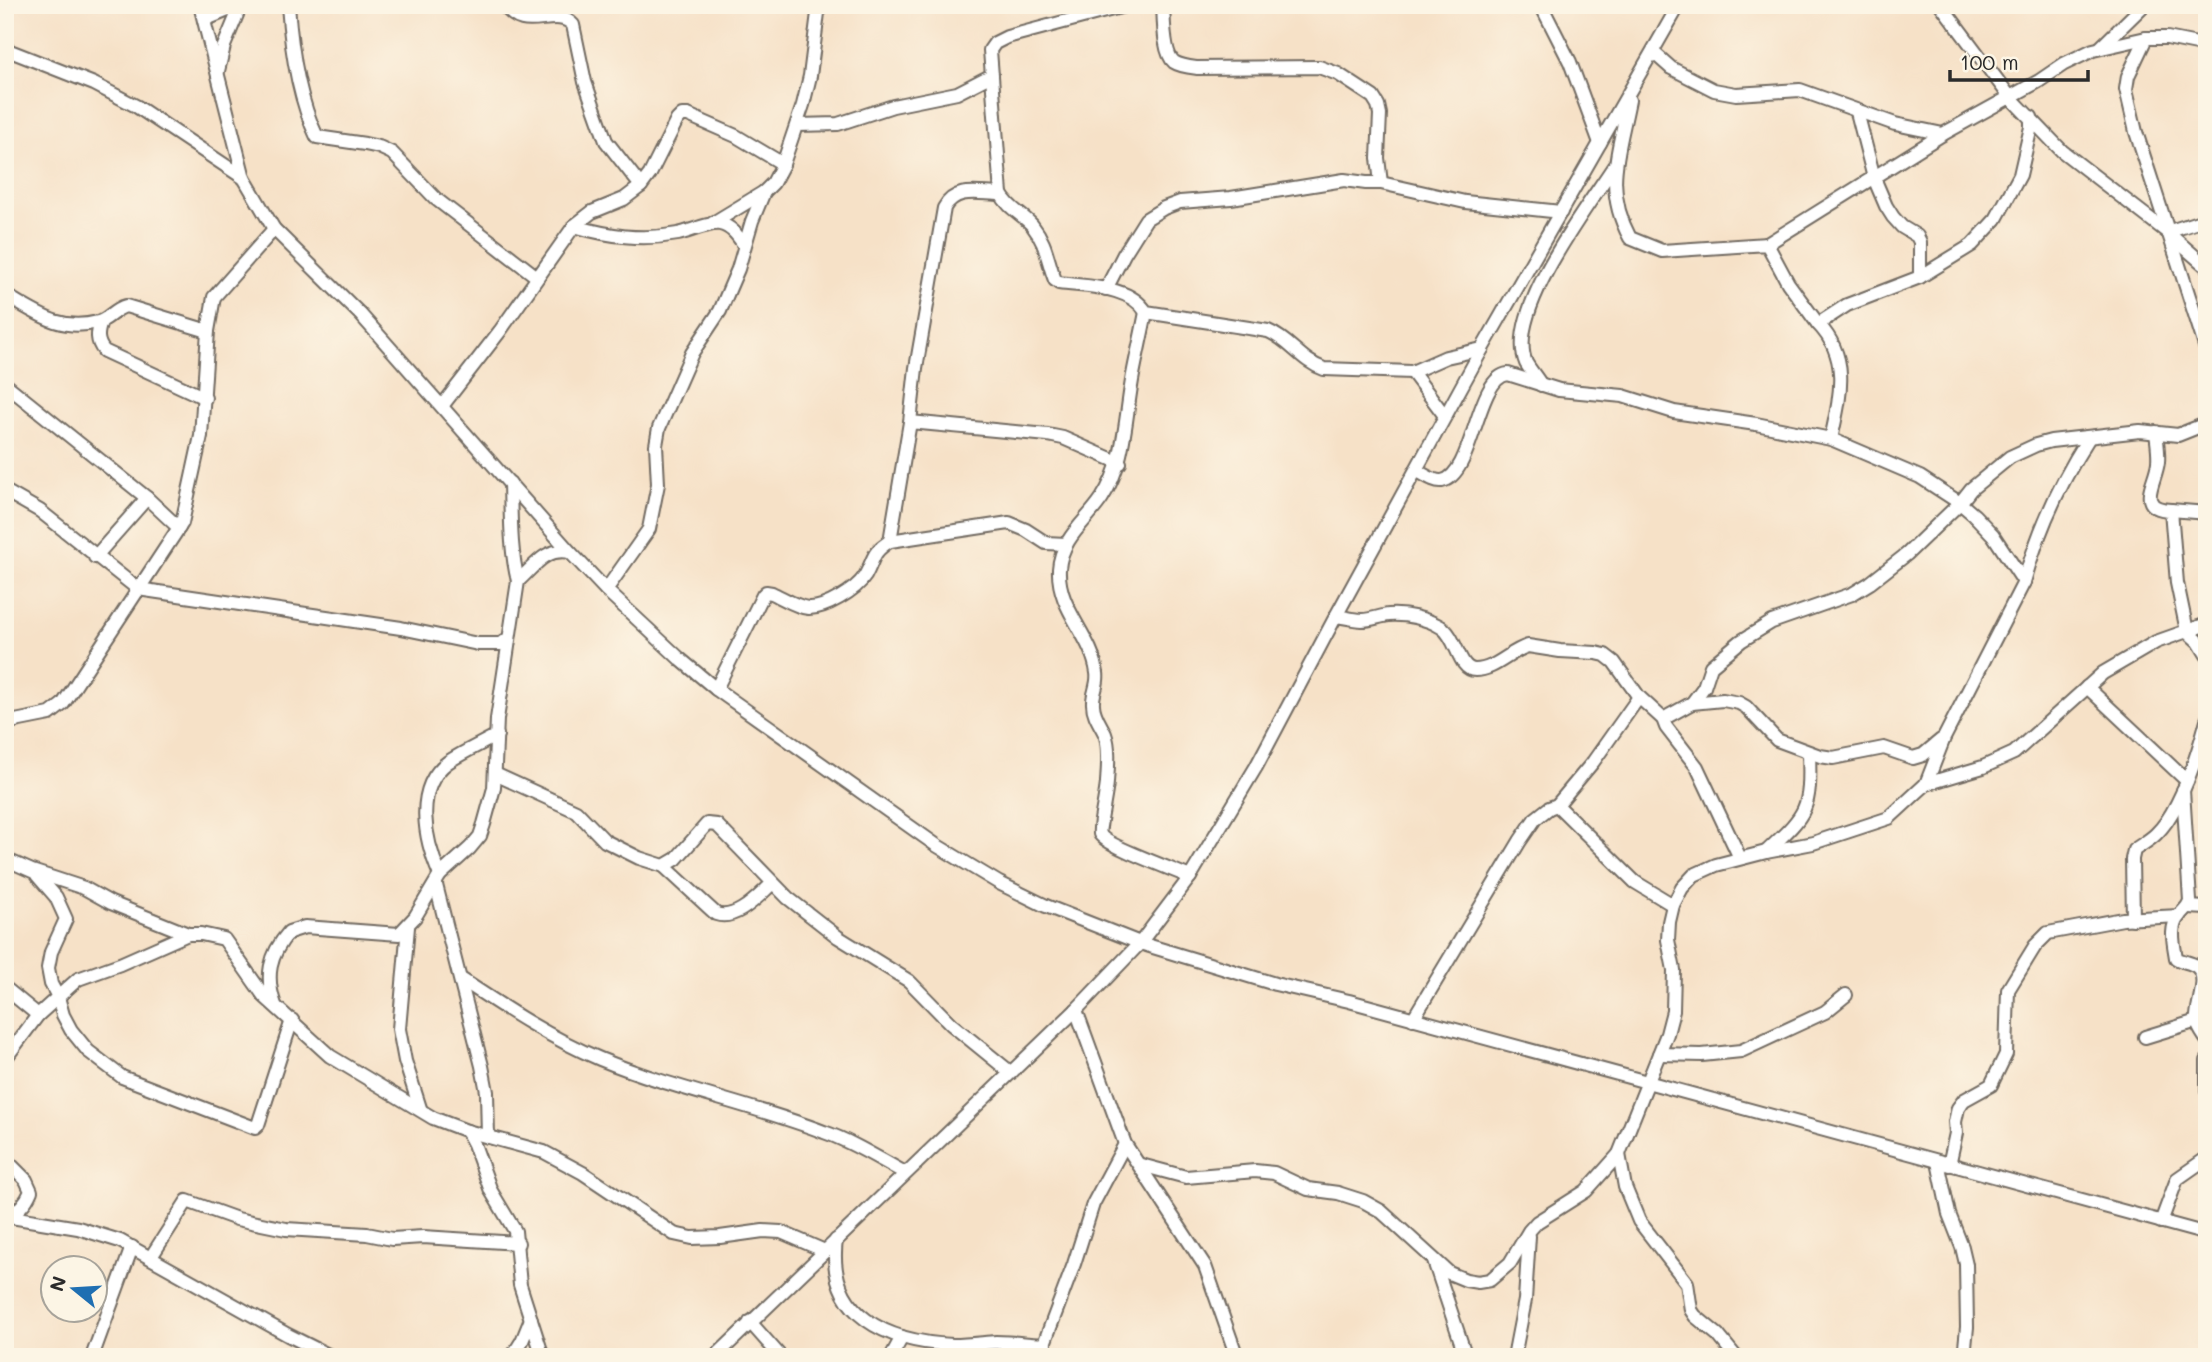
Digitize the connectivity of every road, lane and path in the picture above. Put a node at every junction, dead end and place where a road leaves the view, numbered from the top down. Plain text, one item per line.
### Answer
1 (200, 5) edge
2 (240, 5) edge
3 (288, 5) edge
4 (503, 5) edge
5 (819, 5) edge
6 (1128, 5) edge
7 (1163, 5) edge
8 (1541, 5) edge
9 (1679, 5) edge
10 (1941, 5) edge
11 (2144, 5) edge
12 (204, 20) junction
13 (2146, 38) junction
14 (2207, 46) edge
15 (2101, 47) junction
16 (5, 49) edge
17 (1653, 52) junction
18 (217, 73) junction
19 (992, 75) junction
20 (1630, 90) junction
21 (2010, 97) junction
22 (1857, 112) junction
23 (2031, 117) junction
24 (797, 125) junction
25 (1942, 134) junction
26 (1600, 143) junction
27 (1618, 160) junction
28 (783, 164) junction
29 (244, 178) junction
30 (1874, 178) junction
31 (1381, 183) junction
32 (641, 186) junction
33 (764, 192) junction
34 (1001, 194) junction
35 (1561, 212) junction
36 (2207, 219) edge
37 (712, 223) junction
38 (574, 226) junction
39 (274, 229) junction
40 (2166, 232) junction
41 (1767, 244) junction
42 (744, 245) junction
43 (2207, 267) edge
44 (537, 277) junction
45 (1920, 278) junction
46 (1106, 289) junction
47 (5, 295) edge
48 (1146, 312) junction
49 (101, 322) junction
50 (1818, 324) junction
51 (208, 331) junction
52 (1482, 349) junction
53 (2207, 352) edge
54 (1412, 372) junction
55 (5, 384) edge
56 (1541, 385) junction
57 (205, 398) junction
58 (442, 406) junction
59 (1445, 416) junction
60 (2207, 421) edge
61 (910, 422) junction
62 (2156, 432) junction
63 (1831, 439) junction
64 (2088, 439) junction
65 (1119, 463) junction
66 (1417, 471) junction
67 (510, 482) junction
68 (5, 491) edge
69 (147, 498) junction
70 (1960, 503) junction
71 (186, 506) junction
72 (161, 510) junction
73 (2171, 510) junction
74 (2207, 513) edge
75 (179, 528) junction
76 (890, 541) junction
77 (1066, 544) junction
78 (570, 552) junction
79 (95, 556) junction
80 (518, 582) junction
81 (2024, 582) junction
82 (138, 589) junction
83 (606, 590) junction
84 (1336, 616) junction
85 (2207, 624) edge
86 (2187, 631) junction
87 (509, 638) junction
88 (2207, 655) edge
89 (2087, 687) junction
90 (716, 689) junction
91 (1639, 698) junction
92 (1692, 703) junction
93 (1663, 719) junction
94 (2207, 720) edge
95 (5, 723) edge
96 (497, 735) junction
97 (1944, 738) junction
98 (1809, 753) junction
99 (495, 774) junction
100 (1926, 784) junction
101 (2185, 786) junction
102 (1557, 805) junction
103 (1766, 852) junction
104 (1740, 858) junction
105 (5, 859) edge
106 (664, 866) junction
107 (32, 871) junction
108 (1190, 877) junction
109 (438, 880) junction
110 (773, 883) junction
111 (1673, 905) junction
112 (2207, 908) edge
113 (2184, 911) junction
114 (2133, 919) junction
115 (408, 927) junction
116 (188, 934) junction
117 (1140, 943) junction
118 (461, 979) junction
119 (5, 988) edge
120 (1846, 995) dead end
121 (58, 997) junction
122 (275, 1006) junction
123 (1076, 1010) junction
124 (2202, 1013) edge
125 (38, 1015) junction
126 (1413, 1019) junction
127 (292, 1020) junction
128 (2145, 1037) dead end
129 (2207, 1040) edge
130 (1659, 1054) junction
131 (5, 1059) edge
132 (2207, 1061) edge
133 (1010, 1072) junction
134 (1647, 1083) junction
135 (2207, 1091) edge
136 (420, 1108) junction
137 (467, 1131) junction
138 (488, 1137) junction
139 (1125, 1144) junction
140 (1619, 1154) junction
141 (2207, 1157) edge
142 (5, 1159) edge
143 (1943, 1163) junction
144 (1141, 1165) junction
145 (905, 1173) junction
146 (6, 1216) edge
147 (2161, 1222) junction
148 (1529, 1231) junction
149 (2204, 1231) edge
150 (836, 1240) junction
151 (518, 1243) junction
152 (132, 1247) junction
153 (825, 1251) junction
154 (151, 1256) junction
155 (1434, 1261) junction
156 (531, 1318) junction
157 (750, 1322) junction
158 (901, 1337) junction
159 (1042, 1351) edge
160 (92, 1357) edge
161 (332, 1357) edge
162 (512, 1357) edge
163 (543, 1357) edge
164 (715, 1357) edge
165 (781, 1357) edge
166 (891, 1357) edge
167 (1237, 1357) edge
168 (1466, 1357) edge
169 (1514, 1357) edge
170 (1736, 1357) edge
171 (1964, 1357) edge

1 - 12 street
2 - 12 street
2 - 18 street
3 - 44 street
4 - 32 street
5 - 24 street
6 - 19 street
7 - 31 street
8 - 26 street
9 - 17 street
10 - 21 street
11 - 15 street
12 - 18 street
13 - 14 street
13 - 15 street
13 - 40 street
15 - 21 street
16 - 29 street
17 - 20 street
17 - 22 street
18 - 29 street
19 - 24 street
19 - 34 street
20 - 26 street
20 - 27 street
21 - 23 street
21 - 25 street
22 - 25 street
22 - 30 street
23 - 40 street
23 - 45 street
24 - 28 street
25 - 30 street
26 - 35 street
27 - 41 street
27 - 56 street
28 - 32 street
28 - 33 street
29 - 39 street
30 - 41 street
30 - 45 street
31 - 35 street
31 - 46 street
32 - 38 street
33 - 37 street
33 - 42 street
34 - 46 street
34 - 61 street
35 - 52 street
36 - 40 street
37 - 38 street
37 - 42 street
38 - 44 street
39 - 51 street
39 - 58 street
40 - 43 street
40 - 53 street
41 - 50 street
42 - 83 street
44 - 58 street
45 - 50 street
46 - 48 street
47 - 49 street
48 - 54 street
48 - 65 street
49 - 51 street
49 - 57 street
50 - 63 street
51 - 57 street
52 - 54 street
52 - 59 street
54 - 59 street
55 - 69 street
56 - 63 street
56 - 66 street
57 - 71 street
58 - 67 street
59 - 66 street
60 - 62 street
61 - 65 street
61 - 76 street
62 - 64 street
62 - 73 street
63 - 70 street
64 - 70 street
64 - 81 street
65 - 77 street
66 - 84 street
67 - 78 street
67 - 80 street
68 - 79 street
69 - 72 street
69 - 79 street
70 - 81 street
70 - 92 street
71 - 72 street
71 - 75 street
72 - 75 street
73 - 74 street
73 - 86 street
75 - 82 street
76 - 77 street
76 - 90 street
77 - 108 street
78 - 80 street
78 - 83 street
79 - 82 street
80 - 87 street
81 - 97 street
82 - 87 street
82 - 95 street
83 - 90 street
84 - 91 street
84 - 108 street
85 - 86 street
86 - 88 street
86 - 89 street
87 - 96 street
89 - 100 street
89 - 101 street
90 - 117 street
91 - 93 street
91 - 102 street
92 - 93 street
92 - 98 street
93 - 104 street
94 - 101 street
96 - 99 street
96 - 109 street
97 - 98 street
97 - 100 street
98 - 103 street
99 - 106 street
99 - 109 street
100 - 103 street
101 - 113 street
101 - 114 street
102 - 111 street
102 - 126 street
103 - 104 street
104 - 111 street
105 - 107 street
106 - 110 street
106 - 110 street
107 - 116 street
107 - 121 street
108 - 117 street
109 - 115 street
109 - 118 street
110 - 133 street
111 - 130 street
112 - 113 street
113 - 114 street
113 - 124 street
114 - 143 street
115 - 122 street
115 - 136 street
116 - 121 street
116 - 122 street
117 - 123 street
117 - 126 street
118 - 138 street
118 - 145 street
119 - 125 street
120 - 130 street
121 - 125 street
121 - 127 street
122 - 127 street
123 - 133 street
123 - 139 street
124 - 128 street
124 - 129 street
125 - 131 street
126 - 134 street
127 - 136 street
130 - 134 street
132 - 135 street
133 - 145 street
134 - 140 street
134 - 143 street
136 - 137 street
137 - 138 street
137 - 151 street
138 - 153 street
139 - 144 street
139 - 159 street
140 - 148 street
140 - 170 street
141 - 147 street
142 - 146 street
143 - 147 street
143 - 171 street
144 - 155 street
144 - 167 street
145 - 150 street
146 - 152 street
147 - 149 street
148 - 155 street
148 - 169 street
150 - 153 street
150 - 158 street
151 - 154 street
151 - 156 street
152 - 154 street
152 - 160 street
153 - 157 street
154 - 161 street
155 - 168 street
156 - 162 street
156 - 163 street
157 - 164 street
157 - 165 street
158 - 159 street
158 - 166 street

